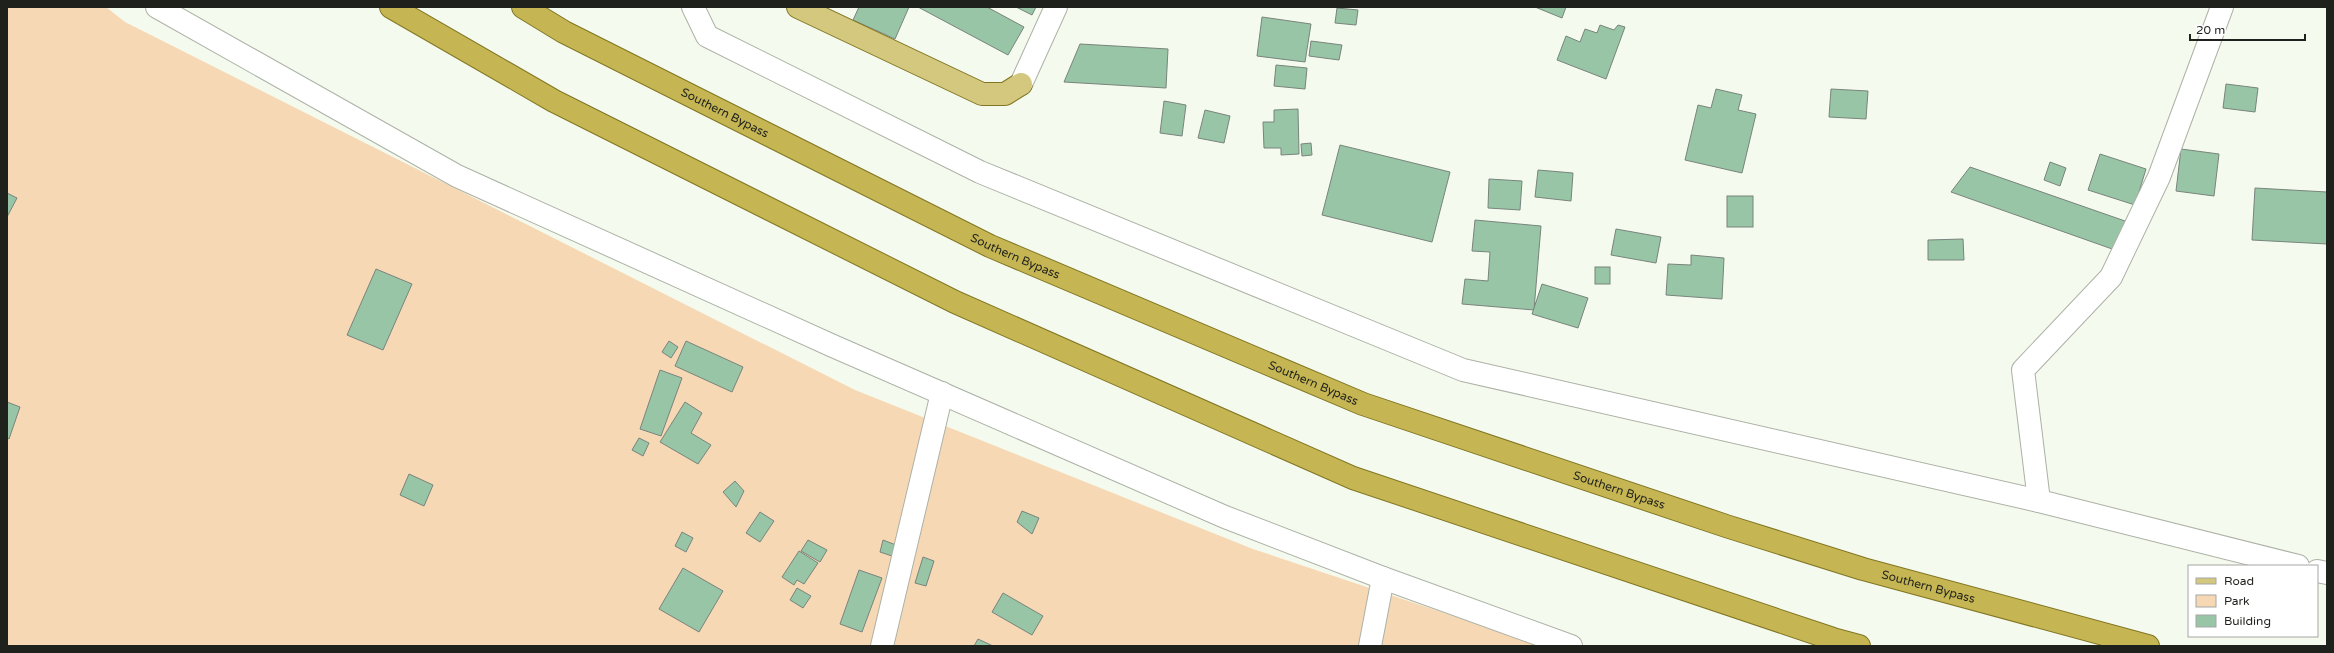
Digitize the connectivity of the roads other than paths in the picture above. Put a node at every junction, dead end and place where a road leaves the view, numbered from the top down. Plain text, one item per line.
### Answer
1 (156, 7) edge
2 (391, 7) edge
3 (523, 7) edge
4 (693, 7) edge
5 (798, 7) edge
6 (1056, 7) edge
7 (2222, 7) edge
8 (1021, 84) joint
9 (942, 393) junction
10 (2039, 501) junction
11 (2294, 565) edge
12 (1383, 578) junction
13 (882, 646) edge
14 (1370, 646) edge
15 (1571, 646) edge
16 (1859, 646) edge
17 (2148, 646) edge

1 - 9 street
2 - 16 highway
3 - 17 highway, Southern Bypass
4 - 10 street
5 - 8 main road
6 - 8 street
7 - 10 street
9 - 12 street
9 - 13 street
10 - 11 street
12 - 14 street
12 - 15 street

